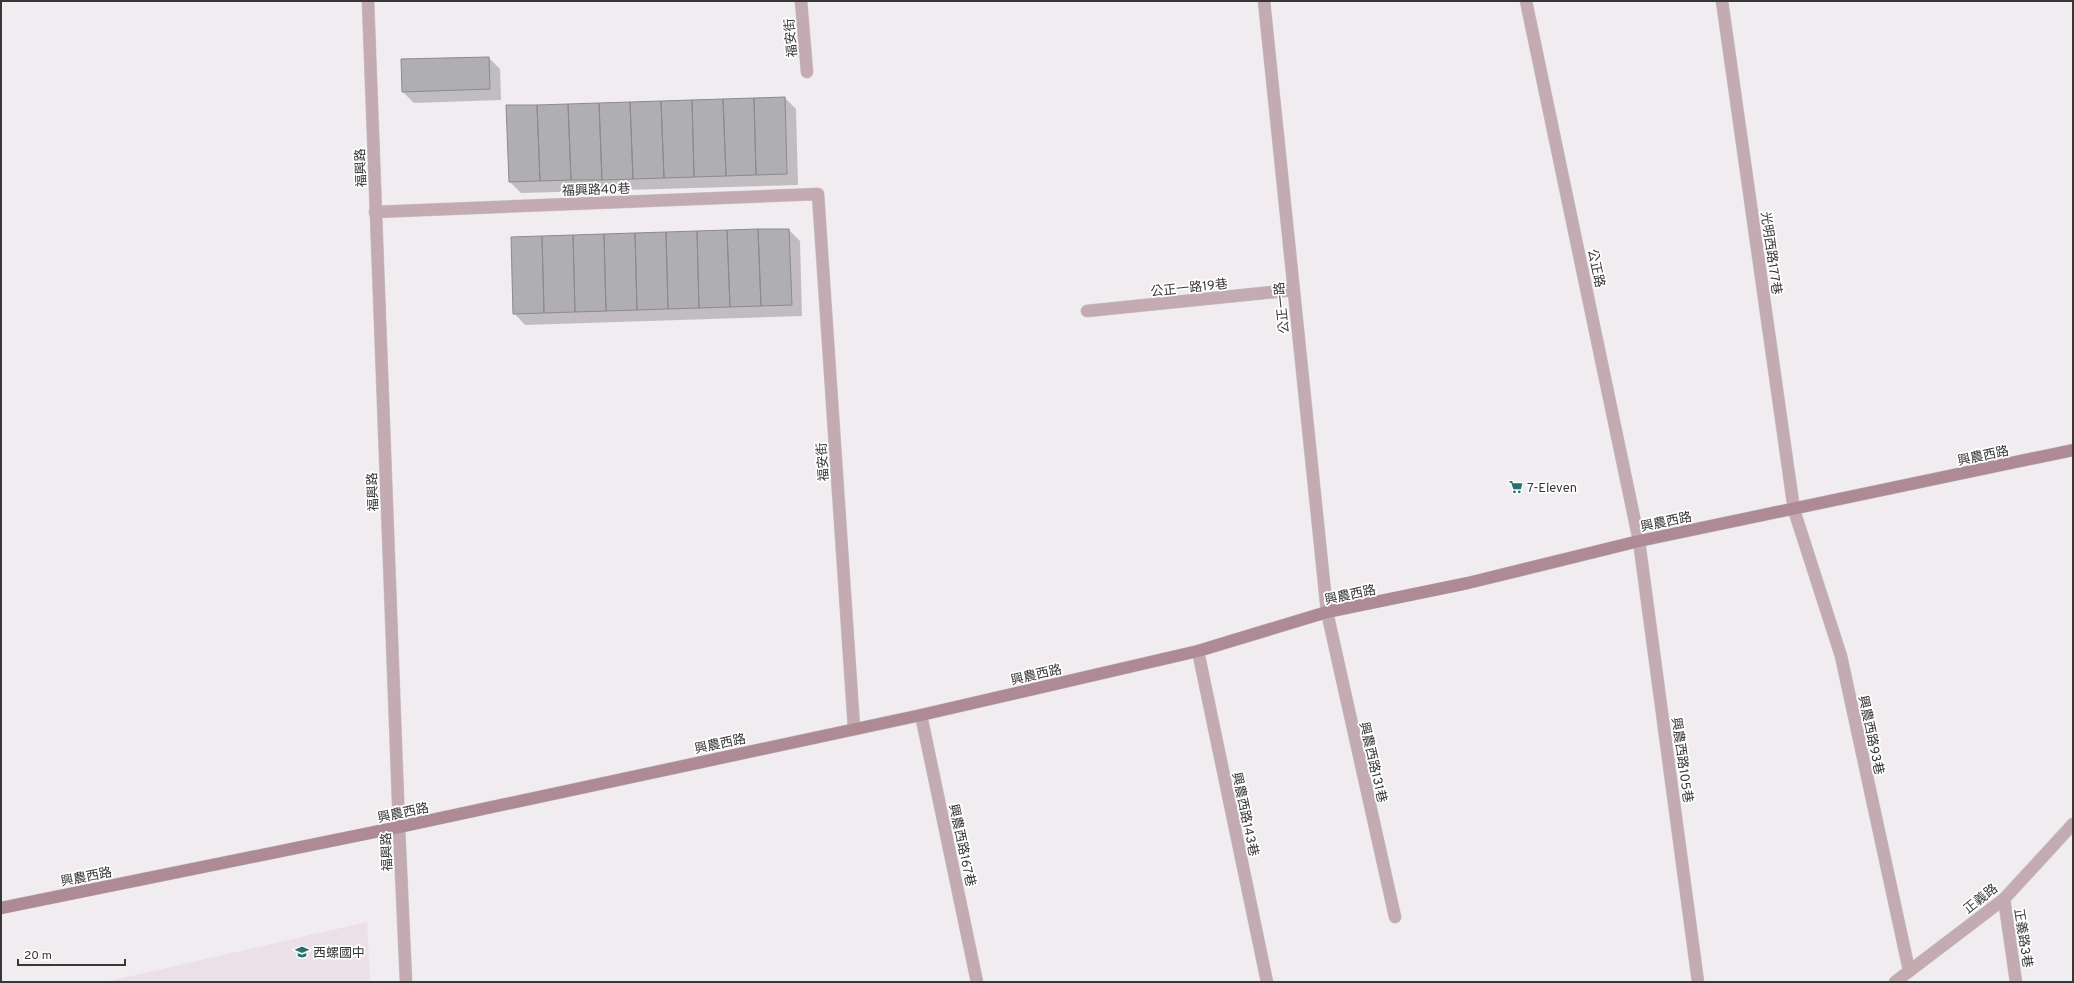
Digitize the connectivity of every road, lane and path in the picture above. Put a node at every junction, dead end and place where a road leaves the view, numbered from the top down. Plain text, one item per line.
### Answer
1 (368, 1) edge
2 (801, 1) edge
3 (1264, 1) edge
4 (1526, 1) edge
5 (1722, 1) edge
6 (807, 72) dead end
7 (818, 194) joint
8 (376, 212) junction
9 (1294, 290) junction
10 (1087, 311) dead end
11 (2073, 450) edge
12 (1794, 510) junction
13 (1640, 541) junction
14 (1327, 612) junction
15 (1198, 651) junction
16 (921, 714) junction
17 (854, 728) junction
18 (2073, 824) edge
19 (399, 827) junction
20 (2004, 899) junction
21 (1, 908) edge
22 (1394, 917) dead end
23 (1909, 970) junction
24 (406, 982) edge
25 (977, 982) edge
26 (1267, 982) edge
27 (1698, 982) edge
28 (1894, 982) edge
29 (2016, 982) edge

1 - 8 street, 福興路
2 - 6 street, 福安街
3 - 9 street, 公正一路
4 - 13 street, 公正路
5 - 12 street, 光明西路177巷
7 - 8 street, 福興路40巷
7 - 17 street, 福安街
8 - 19 street, 福興路
9 - 10 street, 公正一路19巷
9 - 14 street, 公正一路
11 - 12 main road, 興農西路
12 - 13 main road, 興農西路
12 - 23 street, 興農西路93巷
13 - 14 main road, 興農西路
13 - 27 street, 興農西路105巷
14 - 15 main road, 興農西路
14 - 22 street, 興農西路131巷
15 - 16 main road, 興農西路
15 - 26 street, 興農西路143巷
16 - 17 main road, 興農西路
16 - 25 street, 興農西路167巷
17 - 19 main road, 興農西路
18 - 20 street, 正義路
19 - 21 main road, 興農西路
19 - 24 street, 福興路
20 - 23 street, 正義路
20 - 29 street, 正義路3巷
23 - 28 street, 正義路

